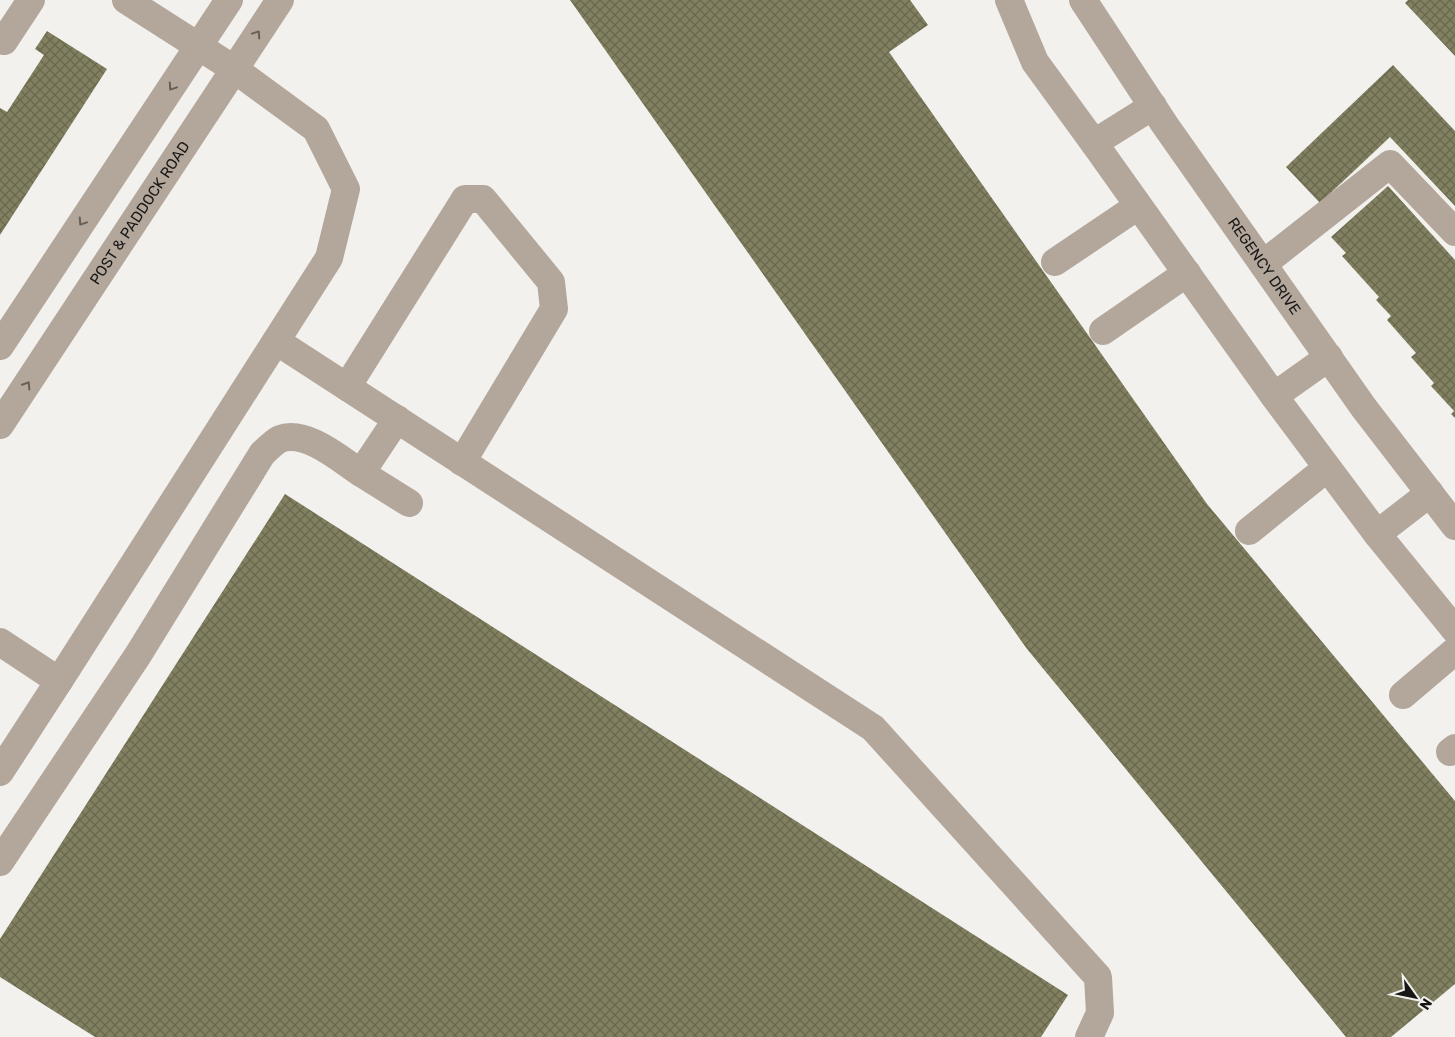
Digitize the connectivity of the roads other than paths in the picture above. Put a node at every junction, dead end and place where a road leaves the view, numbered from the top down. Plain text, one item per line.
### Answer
1 (31, 0) edge
2 (126, 0) edge
3 (229, 0) edge
4 (280, 0) edge
5 (1009, 0) edge
6 (1083, 0) edge
7 (0, 39) edge
8 (199, 46) junction
9 (234, 69) junction
10 (1153, 106) junction
11 (1094, 144) junction
12 (1138, 206) junction
13 (1455, 232) edge
14 (1055, 262) dead end
15 (1263, 264) junction
16 (1186, 273) junction
17 (1103, 331) dead end
18 (276, 341) junction
19 (0, 346) edge
20 (1329, 358) junction
21 (347, 387) junction
22 (1274, 396) junction
23 (397, 420) junction
24 (0, 426) edge
25 (462, 462) junction
26 (1327, 468) junction
27 (362, 473) junction
28 (1430, 493) junction
29 (409, 503) dead end
30 (1455, 526) edge
31 (1250, 530) dead end
32 (1377, 534) junction
33 (1455, 630) edge
34 (0, 642) edge
35 (1455, 651) edge
36 (59, 681) junction
37 (1402, 695) dead end
38 (0, 772) edge
39 (0, 862) edge
40 (1089, 1037) edge

1 - 7 street
2 - 8 street
3 - 8 street
9 -> 4 street, POST & PADDOCK ROAD
5 - 11 street
6 - 10 street, REGENCY DRIVE
8 - 9 street
8 -> 19 street
9 - 18 street
24 -> 9 street, POST & PADDOCK ROAD
10 - 11 street
10 - 15 street, REGENCY DRIVE
11 - 12 street
12 - 14 street
12 - 16 street
13 - 15 street
15 - 20 street, REGENCY DRIVE
16 - 17 street
16 - 22 street
18 - 21 street
18 - 36 street
20 - 22 street
20 - 28 street, REGENCY DRIVE
21 - 23 street
21 - 25 street
22 - 26 street
23 - 25 street
23 - 27 street
25 - 40 street
26 - 31 street
26 - 32 street
27 - 29 street
27 - 39 street
28 - 30 street, REGENCY DRIVE
28 - 32 street
32 - 33 street
34 - 36 street
35 - 37 street
36 - 38 street

